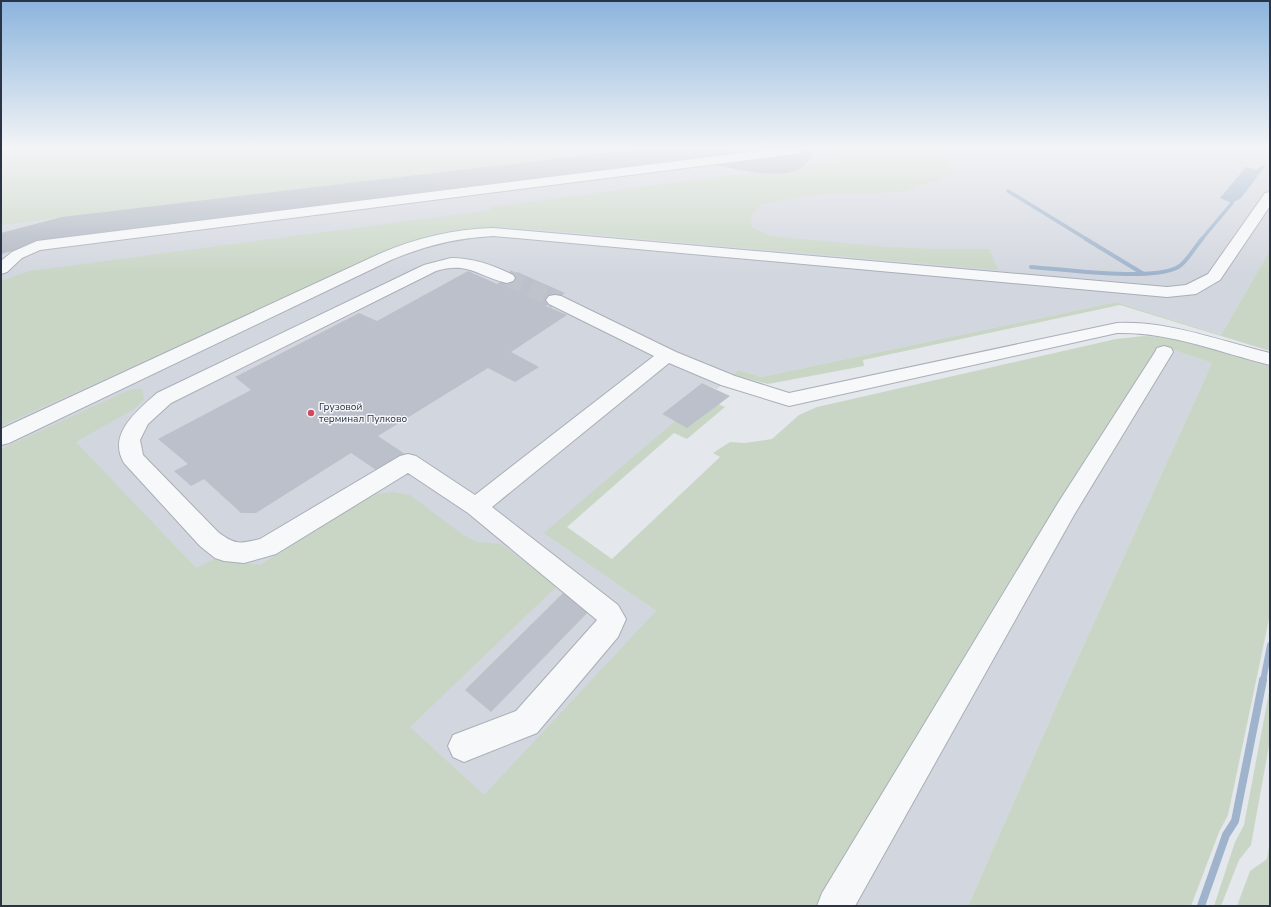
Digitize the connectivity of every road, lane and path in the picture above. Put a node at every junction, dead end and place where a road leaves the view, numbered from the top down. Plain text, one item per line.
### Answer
1 (484, 189) edge
2 (1270, 196) edge
3 (1, 269) edge
4 (507, 278) tunnel mouth
5 (555, 300) tunnel mouth
6 (1164, 352) dead end
7 (666, 356) junction
8 (1267, 359) edge
9 (135, 374) junction
10 (164, 398) junction
11 (1, 438) edge
12 (476, 507) junction
13 (464, 746) dead end
14 (836, 906) edge

1 - 3 street
2 - 9 street
4 - 10 street
5 - 7 street
6 - 14 street
7 - 8 street
7 - 12 street
9 - 10 street
9 - 11 street
10 - 12 street
12 - 13 street

